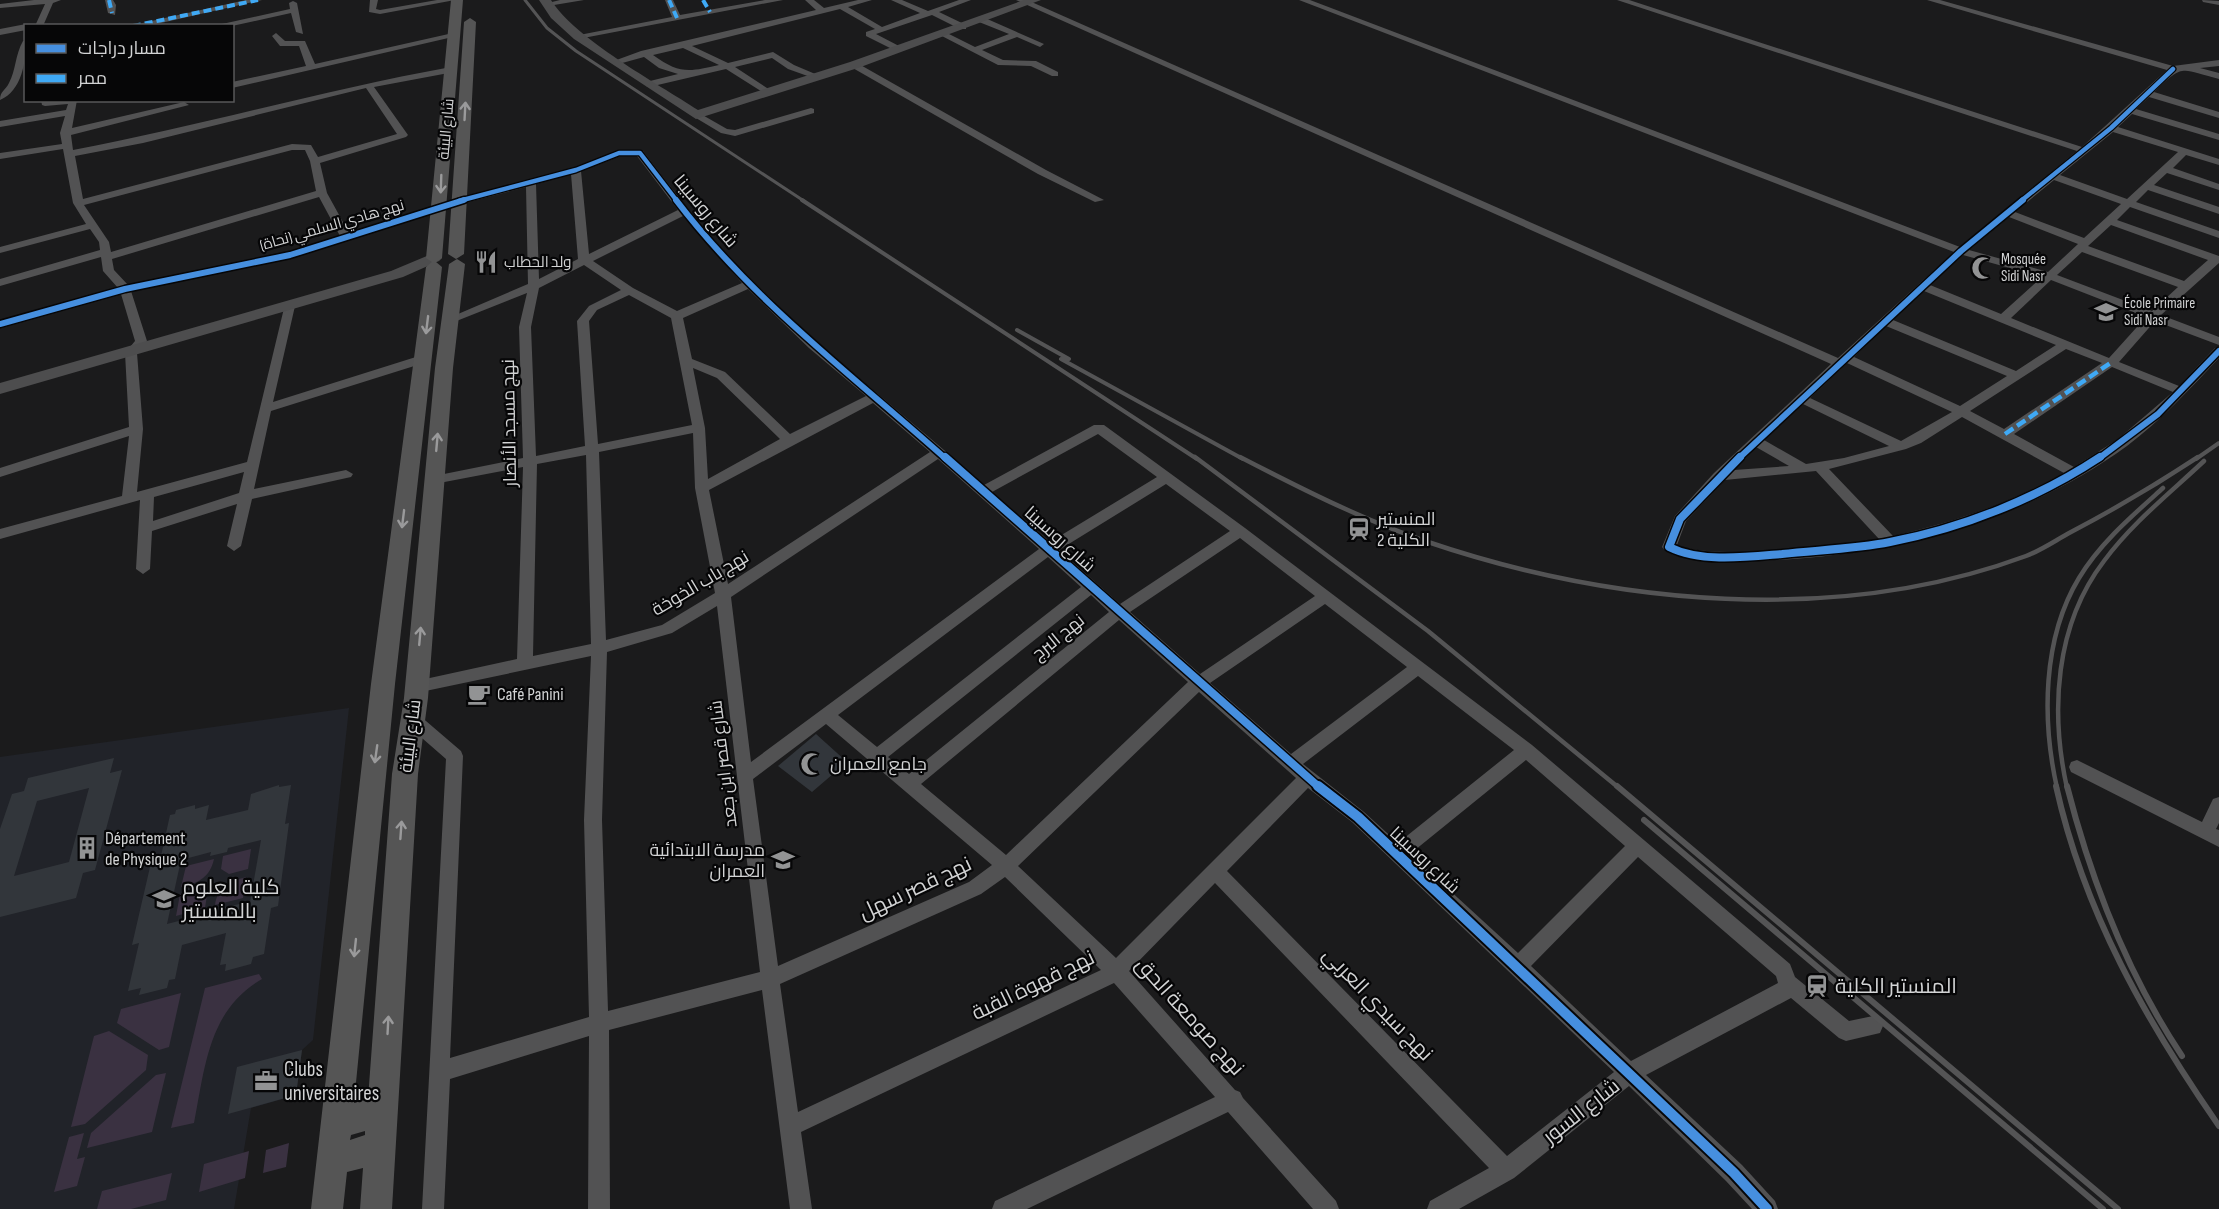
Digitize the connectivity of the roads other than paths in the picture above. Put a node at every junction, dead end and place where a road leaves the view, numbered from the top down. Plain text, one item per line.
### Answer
1 (109, 0) edge
2 (258, 0) edge
3 (292, 0) edge
4 (374, 0) edge
5 (451, 0) edge
6 (457, 0) edge
7 (580, 0) edge
8 (669, 0) edge
9 (703, 0) edge
10 (779, 0) edge
11 (809, 0) edge
12 (868, 0) edge
13 (896, 0) edge
14 (964, 0) edge
15 (1303, 0) edge
16 (1621, 0) edge
17 (1931, 0) edge
18 (2206, 0) edge
19 (48, 1) edge
20 (1027, 1) edge
21 (547, 2) edge
22 (2219, 3) edge
23 (0, 6) edge
24 (842, 7) junction
25 (295, 10) junction
26 (471, 11) dead end
27 (710, 12) junction
28 (823, 12) junction
29 (112, 13) dead end
30 (931, 13) junction
31 (186, 14) junction
32 (678, 18) junction
33 (982, 20) junction
34 (38, 24) edge
35 (143, 24) edge
36 (186, 24) edge
37 (227, 24) edge
38 (24, 27) edge
39 (963, 27) junction
40 (879, 28) junction
41 (0, 32) edge
42 (300, 32) dead end
43 (942, 34) junction
44 (1015, 35) junction
45 (276, 36) dead end
46 (453, 36) junction
47 (578, 36) junction
48 (681, 44) junction
49 (1040, 44) dead end
50 (24, 47) edge
51 (896, 48) junction
52 (975, 50) junction
53 (644, 53) junction
54 (2219, 54) edge
55 (615, 62) junction
56 (2153, 63) junction
57 (2219, 63) edge
58 (726, 65) junction
59 (854, 65) junction
60 (311, 66) junction
61 (2188, 67) junction
62 (2174, 69) junction
63 (450, 70) junction
64 (687, 74) junction
65 (1055, 74) dead end
66 (816, 76) junction
67 (2219, 76) edge
68 (368, 84) junction
69 (649, 84) junction
70 (234, 85) edge
71 (766, 93) junction
72 (2150, 94) junction
73 (0, 97) edge
74 (2219, 101) edge
75 (45, 102) edge
76 (65, 102) edge
77 (73, 102) edge
78 (184, 103) edge
79 (2130, 110) junction
80 (811, 111) dead end
81 (2207, 111) junction
82 (70, 112) junction
83 (696, 115) junction
84 (2219, 115) edge
85 (0, 124) edge
86 (193, 128) junction
87 (2111, 128) junction
88 (65, 133) junction
89 (2219, 137) edge
90 (68, 150) junction
91 (2083, 150) junction
92 (2185, 151) junction
93 (0, 156) edge
94 (315, 161) junction
95 (2219, 162) edge
96 (2166, 169) junction
97 (576, 170) junction
98 (2052, 176) junction
99 (531, 183) junction
100 (2146, 186) junction
101 (2219, 187) edge
102 (322, 194) junction
103 (1099, 200) dead end
104 (460, 201) junction
105 (2128, 202) junction
106 (78, 203) junction
107 (440, 207) junction
108 (684, 211) junction
109 (2219, 211) edge
110 (2007, 213) junction
111 (2110, 221) junction
112 (93, 225) junction
113 (2219, 234) edge
114 (346, 236) junction
115 (2084, 245) junction
116 (0, 249) edge
117 (1961, 251) junction
118 (106, 254) junction
119 (2217, 259) edge
120 (584, 260) junction
121 (445, 261) junction
122 (2050, 276) junction
123 (0, 283) edge
124 (750, 285) junction
125 (534, 286) junction
126 (1924, 286) junction
127 (2186, 286) junction
128 (125, 289) junction
129 (628, 290) junction
130 (289, 306) junction
131 (676, 316) junction
132 (2153, 316) junction
133 (2003, 319) junction
134 (450, 320) junction
135 (1886, 322) junction
136 (0, 324) edge
137 (2219, 341) edge
138 (2066, 344) junction
139 (2219, 351) edge
140 (131, 353) junction
141 (423, 359) junction
142 (686, 361) junction
143 (1844, 361) junction
144 (2112, 362) junction
145 (2015, 375) junction
146 (2181, 391) junction
147 (0, 392) edge
148 (874, 398) junction
149 (1802, 399) junction
150 (265, 409) junction
151 (1961, 411) junction
152 (699, 428) junction
153 (136, 429) junction
154 (2005, 434) junction
155 (789, 440) junction
156 (1755, 441) junction
157 (1901, 446) junction
158 (592, 450) junction
159 (939, 452) junction
160 (530, 461) junction
161 (252, 465) junction
162 (1813, 468) junction
163 (2073, 472) junction
164 (0, 473) edge
165 (346, 474) dead end
166 (1719, 476) junction
167 (1168, 477) junction
168 (434, 480) junction
169 (702, 488) junction
170 (983, 491) junction
171 (147, 494) junction
172 (245, 496) junction
173 (129, 499) junction
174 (146, 528) junction
175 (1240, 531) junction
176 (0, 534) edge
177 (1890, 542) junction
178 (234, 546) dead end
179 (1049, 549) junction
180 (143, 570) dead end
181 (1090, 587) junction
182 (723, 595) junction
183 (1325, 597) junction
184 (1119, 612) junction
185 (599, 648) junction
186 (525, 664) junction
187 (1419, 667) junction
188 (1198, 683) junction
189 (415, 695) junction
190 (383, 696) junction
191 (828, 716) junction
192 (1526, 750) junction
193 (876, 756) junction
194 (1292, 763) junction
195 (2077, 767) dead end
196 (745, 776) junction
197 (1307, 777) junction
198 (909, 784) junction
199 (2219, 804) edge
200 (2213, 836) edge
201 (1638, 844) junction
202 (1397, 854) junction
203 (1006, 866) junction
204 (1215, 871) junction
205 (1518, 966) junction
206 (1116, 971) junction
207 (772, 978) junction
208 (1788, 983) junction
209 (599, 1023) junction
210 (1873, 1026) dead end
211 (441, 1071) junction
212 (1629, 1073) junction
213 (1233, 1100) junction
214 (384, 1110) junction
215 (336, 1123) junction
216 (789, 1127) junction
217 (381, 1147) junction
218 (334, 1160) junction
219 (1506, 1170) junction
220 (327, 1209) edge
221 (376, 1209) edge
222 (433, 1209) edge
223 (599, 1209) edge
224 (801, 1209) edge
225 (1003, 1209) edge
226 (1328, 1209) edge
227 (1438, 1209) edge
228 (1767, 1209) edge

1 - 29 street
2 - 31 street
3 - 25 street
4 - 5 street
6 - 46 main road, شارع البيئة
7 - 21 street
8 - 32 street
9 - 27 street
10 - 27 street
11 - 28 street
12 - 24 street
13 - 30 street
14 - 30 street
15 - 117 street
16 - 91 street
17 - 56 street
18 - 22 street
19 - 23 street
19 - 34 street
20 - 33 street
20 - 143 street
21 - 47 street
24 - 28 street
24 - 40 street
25 - 37 street
25 - 42 street
104 -> 26 main road, شارع البيئة
27 - 32 street
28 - 48 street
30 - 39 street
30 - 40 street
31 - 35 street
31 - 36 street
32 - 47 street
33 - 39 street
33 - 44 street
38 - 41 street
39 - 43 street
40 - 51 street
43 - 51 street
43 - 52 street
44 - 49 street
44 - 52 street
45 - 60 street
46 - 60 street
46 - 63 main road, شارع البيئة
47 - 55 street
48 - 53 street
48 - 58 street
50 - 73 street
51 - 59 street
52 - 65 street
53 - 55 street
53 - 64 street
54 - 56 street
55 - 69 street
56 - 62 street
57 - 61 street
58 - 64 street
58 - 66 street
58 - 71 street
59 - 66 street
59 - 103 street
60 - 70 street
61 - 62 street
61 - 67 street
62 - 72 street
63 - 68 street
63 -> 107 main road, شارع البيئة
64 - 69 street
66 - 71 street
68 - 86 street
68 - 94 street
69 - 83 street
71 - 83 street
72 - 79 street
72 - 81 street
74 - 81 street
75 - 76 street
77 - 82 street
78 - 86 street
78 - 88 street
79 - 87 street
79 - 89 street
80 - 83 street
81 - 84 street
82 - 85 street
82 - 88 street
86 - 90 street
87 - 91 street
87 - 92 street
88 - 90 street
90 - 93 street
90 - 106 street
91 - 98 street
92 - 95 street
92 - 96 street
94 - 102 street
94 - 106 street
96 - 100 street
96 - 101 street
97 - 99 street, شارع روسبينا
97 - 108 street, شارع روسبينا
97 - 120 street
98 - 105 street
98 - 110 street
99 - 104 street, شارع روسبينا
99 - 125 street, نهج مسجد الأنصار
100 - 105 street
100 - 109 street
102 - 114 street
102 - 118 street
104 - 107 street, شارع روسبينا
104 - 121 main road, شارع البيئة
105 - 111 street
105 - 113 street
106 - 112 street
107 - 114 street, نهج هادي السلمي (نحاة)
107 - 121 main road, شارع البيئة
108 - 120 street
108 - 124 street, شارع روسبينا
110 - 115 street
110 - 117 street
111 - 115 street
111 - 119 street
112 - 116 street
112 - 118 street
114 - 128 street, نهج هادي السلمي (نحاة)
115 - 122 street
115 - 127 street
117 - 122 street
117 - 126 street
118 - 123 street
118 - 128 street
119 - 127 street
120 - 125 street
120 - 129 street
121 - 130 street
121 - 134 main road, شارع البيئة
121 -> 141 main road, شارع البيئة
122 - 132 street
122 - 133 street
124 - 131 street
124 - 148 street, شارع روسبينا
125 - 134 street
125 - 160 street, نهج مسجد الأنصار
126 - 133 street
126 - 135 street
127 - 132 street
128 - 136 street, نهج هادي السلمي (نحاة)
128 - 140 street
129 - 131 street
129 - 158 street
130 - 140 street
130 - 150 street
131 - 142 street, شارع قصر ابن جعد
132 - 137 street
132 - 144 street
133 - 138 street
168 -> 134 main road, شارع البيئة
135 - 143 street
135 - 145 street
138 - 144 street
138 - 145 street
139 - 146 street
140 - 147 street
140 - 153 street
141 - 150 street
141 -> 190 main road, شارع البيئة
142 - 152 street, شارع قصر ابن جعد
142 - 155 street
143 - 149 street
143 - 151 street
144 - 146 street
144 - 154 street
145 - 151 street
146 - 163 street
148 - 155 street
148 - 159 street, شارع روسبينا
149 - 156 street
149 - 157 street
150 - 161 street
151 - 154 street
151 - 157 street
152 - 158 street
152 - 169 street, شارع قصر ابن جعد
153 - 164 street
153 - 173 street
154 - 163 street
155 - 169 street
156 - 162 street
156 - 166 street
157 - 162 street
158 - 160 street
158 - 185 street
159 - 170 street, شارع روسبينا
159 - 182 street, نهج باب الخوخة
160 - 168 street
160 - 186 street, نهج مسجد الأنصار
161 - 171 street
161 - 172 street
162 - 166 street
162 - 177 street
163 - 177 street
165 - 172 street
166 - 177 street
167 - 170 street
167 - 175 street
167 - 179 street
189 -> 168 main road, شارع البيئة
169 - 182 street, شارع قصر ابن جعد
170 - 179 street, شارع روسبينا
171 - 173 street
171 - 174 street
172 - 174 street
172 - 178 street
173 - 176 street
174 - 180 street
175 - 183 street
175 - 184 street, نهج البرج
179 - 181 street, شارع روسبينا
179 - 191 street
181 - 184 street, شارع روسبينا
181 - 193 street
182 - 185 street, نهج باب الخوخة
182 - 196 street, شارع قصر ابن جعد
183 - 187 street
183 - 188 street, نهج قصر سهل
184 - 188 street, شارع روسبينا
184 - 198 street, نهج البرج
185 - 186 street, نهج باب الخوخة
185 - 209 street
186 - 189 street, نهج باب الخوخة
187 - 192 street
187 - 194 street
188 - 194 street, شارع روسبينا
188 - 203 street, نهج قصر سهل
189 - 190 main road
189 - 211 street
214 -> 189 main road, شارع البيئة
190 -> 215 main road, شارع البيئة
191 - 193 street, نهج صومعة الحق
191 - 196 street
192 - 201 street
192 - 202 street
193 - 198 street, نهج صومعة الحق
194 - 197 street, شارع روسبينا
195 - 200 street
196 - 207 street, شارع قصر ابن جعد
197 - 202 street, شارع روسبينا
197 - 204 street, نهج قهوة القبة
198 - 203 street, نهج صومعة الحق
199 - 200 street
201 - 205 street
201 - 208 street
202 - 205 street, شارع روسبينا
203 - 206 street, نهج صومعة الحق
203 - 207 street, نهج قصر سهل
204 - 206 street, نهج قهوة القبة
204 - 219 street, نهج سيدي العربي
205 - 212 street, شارع روسبينا
206 - 213 street, نهج صومعة الحق
206 - 216 street, نهج قهوة القبة
207 - 209 street, نهج قصر سهل
207 - 216 street, شارع قصر ابن جعد
208 - 210 street
208 - 212 street, شارع السور
209 - 211 street, نهج قصر سهل
209 - 223 street
211 - 222 street
212 - 219 street, شارع السور
212 - 228 street, شارع روسبينا
213 - 225 street
213 - 226 street, نهج صومعة الحق
214 - 215 main road
214 - 217 main road, شارع البيئة
215 - 218 main road, شارع البيئة
216 - 224 street, شارع قصر ابن جعد
217 - 218 main road
217 - 221 main road, شارع البيئة
218 - 220 main road, شارع البيئة
219 - 227 street, شارع السور

